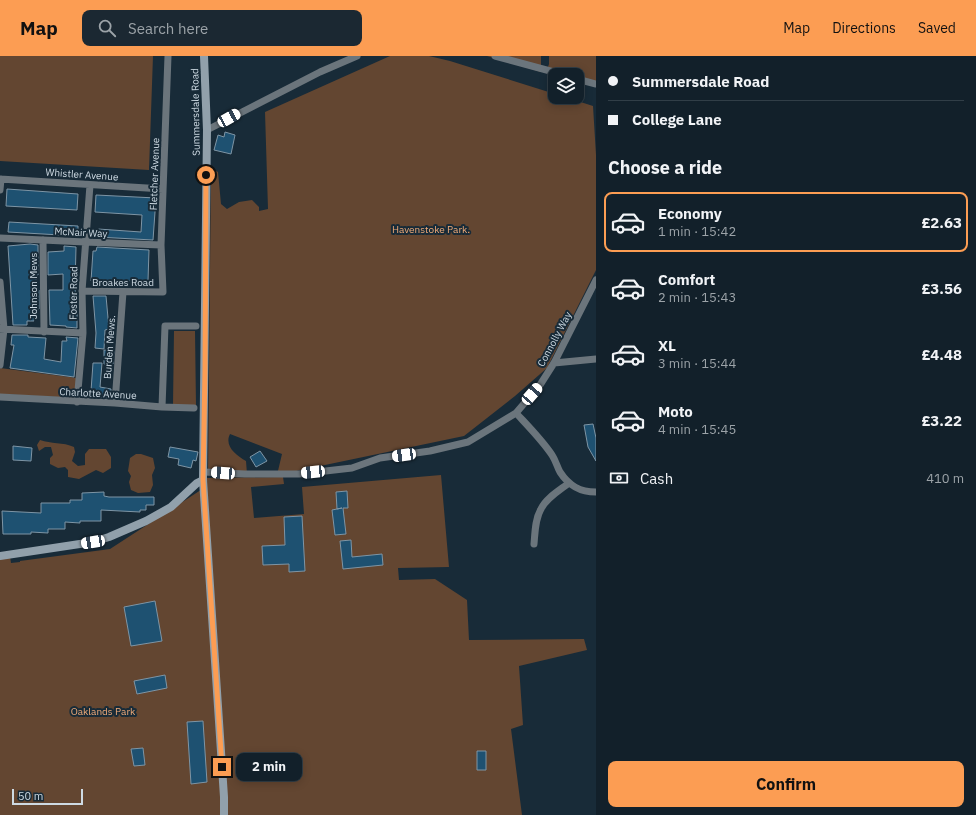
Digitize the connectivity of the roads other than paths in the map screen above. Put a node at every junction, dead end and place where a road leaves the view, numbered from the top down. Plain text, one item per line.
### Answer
1 (168, 56) edge
2 (204, 56) edge
3 (357, 56) edge
4 (495, 56) edge
5 (548, 70) edge
6 (584, 80) edge
7 (596, 84) edge
8 (207, 130) junction
9 (0, 179) edge
10 (90, 184) junction
11 (163, 189) junction
12 (0, 190) edge
13 (0, 238) edge
14 (43, 240) junction
15 (85, 242) junction
16 (162, 245) junction
17 (596, 280) edge
18 (0, 282) edge
19 (82, 291) junction
20 (123, 292) junction
21 (164, 292) joint
22 (196, 326) dead end
23 (2, 329) edge
24 (44, 332) junction
25 (83, 333) junction
26 (596, 359) edge
27 (554, 363) junction
28 (0, 365) edge
29 (0, 397) edge
30 (77, 402) junction
31 (114, 403) junction
32 (162, 407) junction
33 (194, 408) dead end
34 (516, 413) junction
35 (203, 476) junction
36 (570, 483) junction
37 (596, 492) edge
38 (534, 544) dead end
39 (0, 556) edge
40 (224, 815) edge

1 - 11 street, Fletcher Avenue
2 - 8 street, Summersdale Road
3 - 8 street
4 - 5 street
6 - 7 street
8 - 35 street, Summersdale Road
9 - 10 street, Whistler Avenue
9 - 12 street
10 - 11 street, Whistler Avenue
10 - 15 street, Foster Road
11 - 16 street, Fletcher Avenue
13 - 14 street, McNair Way
14 - 15 street, McNair Way
14 - 24 street, Johnson Mews
15 - 16 street, McNair Way
15 - 19 street, Foster Road
16 - 21 street, Fletcher Avenue
17 - 27 street, Connolly Way
18 - 23 street
19 - 20 street, Broakes Road
19 - 25 street, Foster Road
20 - 21 street, Broakes Road
20 - 31 street, Burden Mews.
22 - 32 street
23 - 24 street, Johnson Mews
23 - 28 street
24 - 25 street, Johnson Mews
25 - 30 street, Foster Road
26 - 27 street
27 - 34 street, Connolly Way
29 - 30 street, Charlotte Avenue
30 - 31 street, Charlotte Avenue
31 - 32 street, Charlotte Avenue
32 - 33 street, Charlotte Avenue
34 - 35 street, Connolly Way
34 - 36 street
35 - 39 street
35 - 40 street, Summersdale Road
36 - 37 street
36 - 38 street

